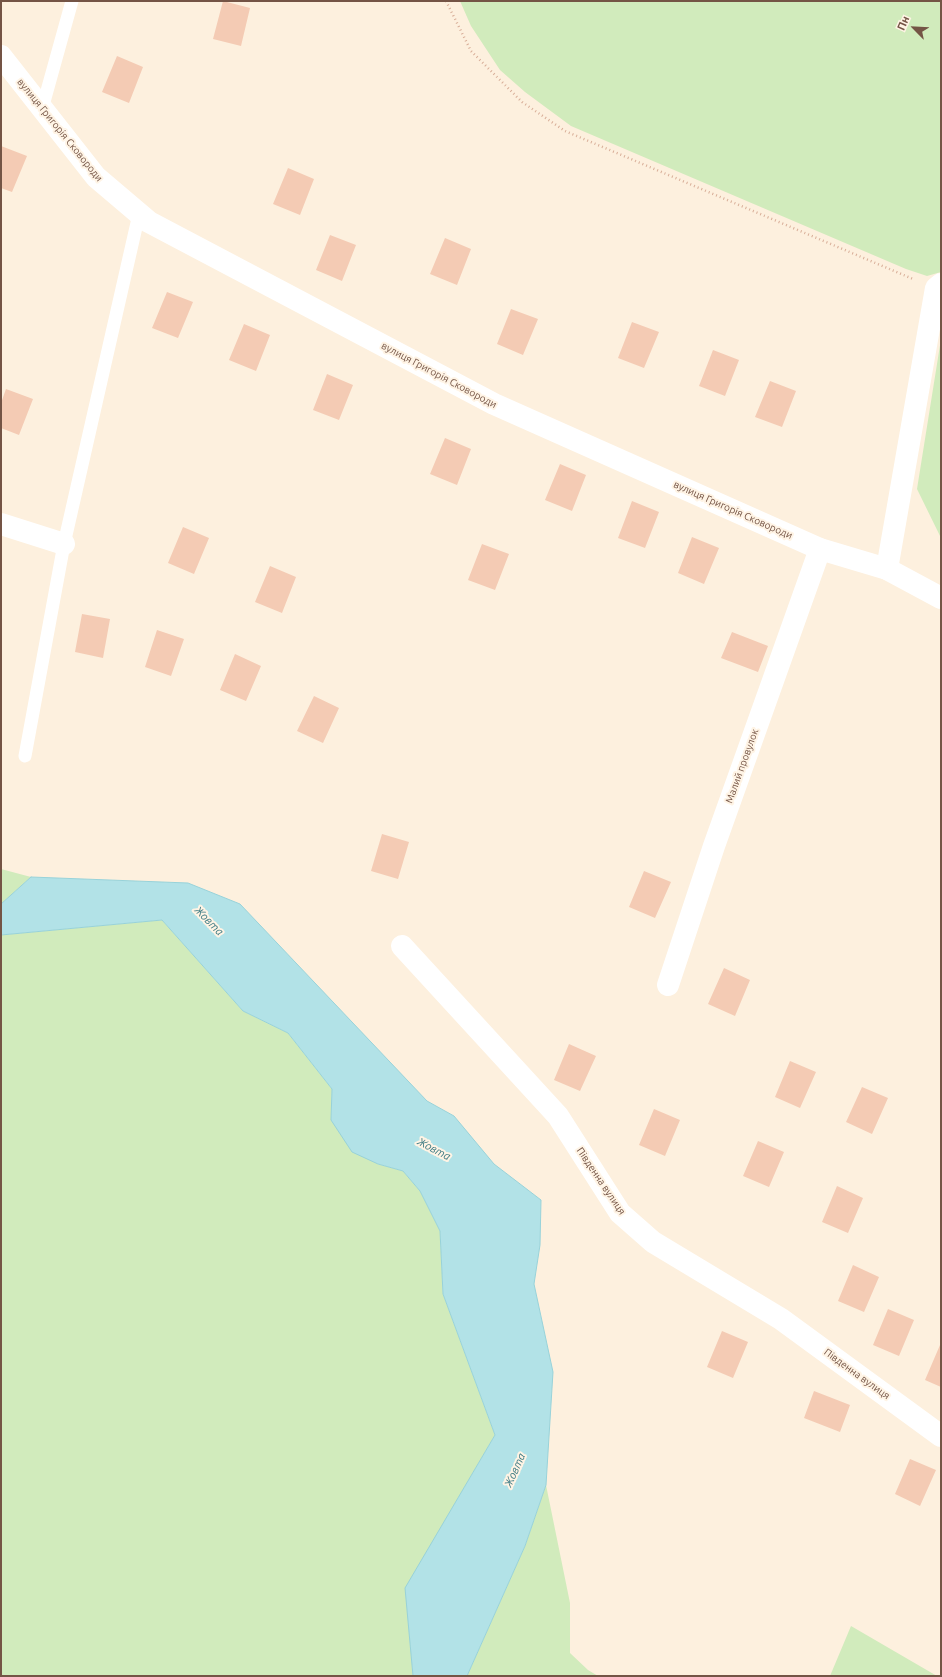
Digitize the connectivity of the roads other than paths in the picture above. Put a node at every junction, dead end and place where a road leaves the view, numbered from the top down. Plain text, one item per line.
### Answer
1 (72, 1) edge
2 (1, 56) edge
3 (42, 109) junction
4 (139, 214) junction
5 (938, 286) edge
6 (1, 524) edge
7 (64, 544) junction
8 (820, 549) junction
9 (887, 569) junction
10 (941, 598) edge
11 (25, 756) dead end
12 (402, 946) dead end
13 (668, 985) dead end
14 (941, 1436) edge

1 - 3 lane
2 - 3 street, вулиця Григорія Сковороди
3 - 4 street, вулиця Григорія Сковороди
4 - 7 lane
4 - 8 street, вулиця Григорія Сковороди
5 - 9 street
6 - 7 street
7 - 11 lane
8 - 9 street, вулиця Григорія Сковороди
8 - 13 street, Малий провулок
9 - 10 street, вулиця Григорія Сковороди
12 - 14 street, Південна вулиця

